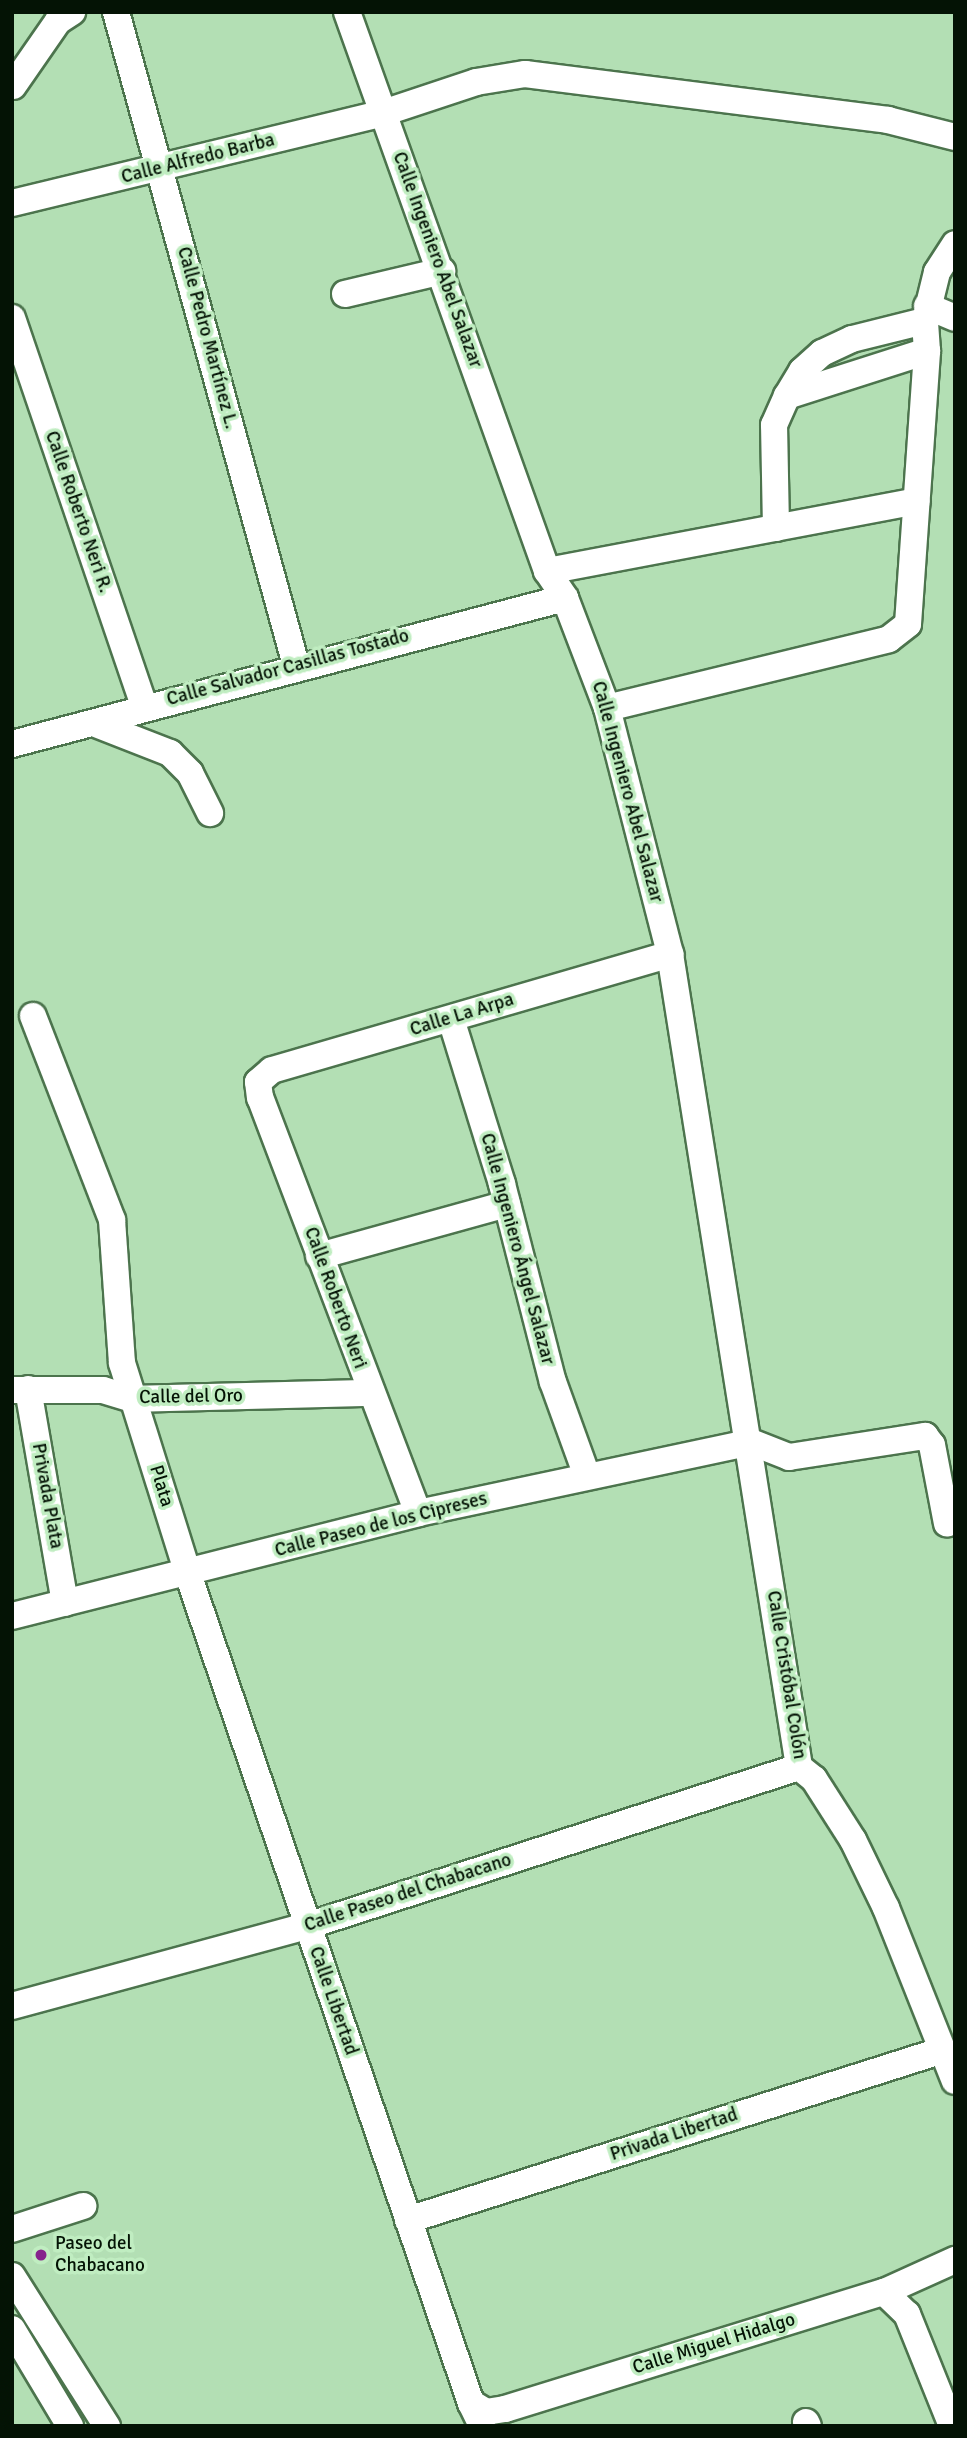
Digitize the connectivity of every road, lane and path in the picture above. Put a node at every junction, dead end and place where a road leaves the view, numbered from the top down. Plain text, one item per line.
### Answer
1 (72, 12) edge
2 (116, 12) edge
3 (347, 12) edge
4 (13, 86) edge
5 (383, 113) junction
6 (955, 137) edge
7 (160, 169) junction
8 (12, 203) edge
9 (955, 244) edge
10 (442, 271) junction
11 (345, 294) dead end
12 (926, 313) junction
13 (12, 318) edge
14 (955, 318) edge
15 (927, 351) junction
16 (787, 396) junction
17 (916, 501) junction
18 (776, 528) junction
19 (547, 571) junction
20 (565, 598) junction
21 (296, 665) junction
22 (144, 706) junction
23 (607, 708) junction
24 (93, 723) junction
25 (12, 744) edge
26 (210, 813) dead end
27 (670, 954) junction
28 (33, 1016) dead end
29 (452, 1019) junction
30 (258, 1082) joint
31 (507, 1204) junction
32 (320, 1256) junction
33 (20, 1390) edge
34 (370, 1393) junction
35 (133, 1399) junction
36 (751, 1442) junction
37 (587, 1476) junction
38 (418, 1513) junction
39 (947, 1524) dead end
40 (188, 1574) junction
41 (65, 1603) junction
42 (12, 1616) edge
43 (799, 1767) junction
44 (307, 1926) junction
45 (12, 2006) edge
46 (940, 2051) junction
47 (955, 2081) edge
48 (83, 2206) dead end
49 (408, 2220) junction
50 (12, 2229) edge
51 (955, 2260) edge
52 (12, 2276) edge
53 (884, 2292) junction
54 (12, 2329) edge
55 (476, 2414) edge
56 (70, 2426) edge
57 (107, 2426) edge
58 (952, 2426) edge

1 - 4 street
2 - 7 street, Calle Pedro Martínez L.
3 - 5 street, Calle Ingeniero Abel Salazar
5 - 6 street, Calle Alfredo Barba
5 - 7 street, Calle Alfredo Barba
5 - 10 street, Calle Ingeniero Abel Salazar
7 - 8 street, Calle Alfredo Barba
7 - 21 street, Calle Pedro Martínez L.
9 - 12 street
10 - 11 street
10 - 19 street, Calle Ingeniero Abel Salazar
12 - 14 street
12 - 15 street
12 - 16 street
13 - 22 street, Calle Roberto Neri R.
15 - 16 street
15 - 17 street
16 - 18 street
17 - 18 street
17 - 23 street
18 - 19 street
19 - 20 street, Calle Ingeniero Abel Salazar
20 - 21 street, Calle Salvador Casillas Tostado
20 - 23 street, Calle Ingeniero Abel Salazar
21 - 22 street, Calle Salvador Casillas Tostado
22 - 24 street, Calle Salvador Casillas Tostado
23 - 27 street, Calle Ingeniero Abel Salazar
24 - 25 street, Calle Salvador Casillas Tostado
24 - 26 street
27 - 29 street, Calle La Arpa
27 - 36 street, Calle Ingeniero Abel Salazar
28 - 35 street, Plata
29 - 30 street, Calle La Arpa
29 - 31 street, Calle Ingeniero Ángel Salazar
30 - 32 street, Calle Roberto Neri
31 - 32 street
31 - 37 street, Calle Ingeniero Ángel Salazar
32 - 34 street, Calle Roberto Neri
33 - 35 street, Calle del Oro
33 - 41 street, Privada Plata
34 - 35 street, Calle del Oro
34 - 38 street, Calle Roberto Neri
35 - 40 street, Plata
36 - 37 street, Calle Paseo de los Cipreses
36 - 39 street
36 - 43 street, Calle Cristóbal Colón
37 - 38 street, Calle Paseo de los Cipreses
38 - 40 street, Calle Paseo de los Cipreses
40 - 41 street, Calle Paseo de los Cipreses
40 - 44 street, Calle Libertad
41 - 42 street, Calle Paseo de los Cipreses
43 - 44 street, Calle Paseo del Chabacano
43 - 46 street, Calle Cristóbal Colón
44 - 45 street, Calle Paseo del Chabacano
44 - 49 street, Calle Libertad
46 - 47 street, Calle Cristóbal Colón
46 - 49 street, Privada Libertad
48 - 50 street
49 - 55 street, Calle Libertad
51 - 53 street, Calle Miguel Hidalgo
52 - 57 street
53 - 55 street, Calle Miguel Hidalgo
53 - 58 street
54 - 56 street

